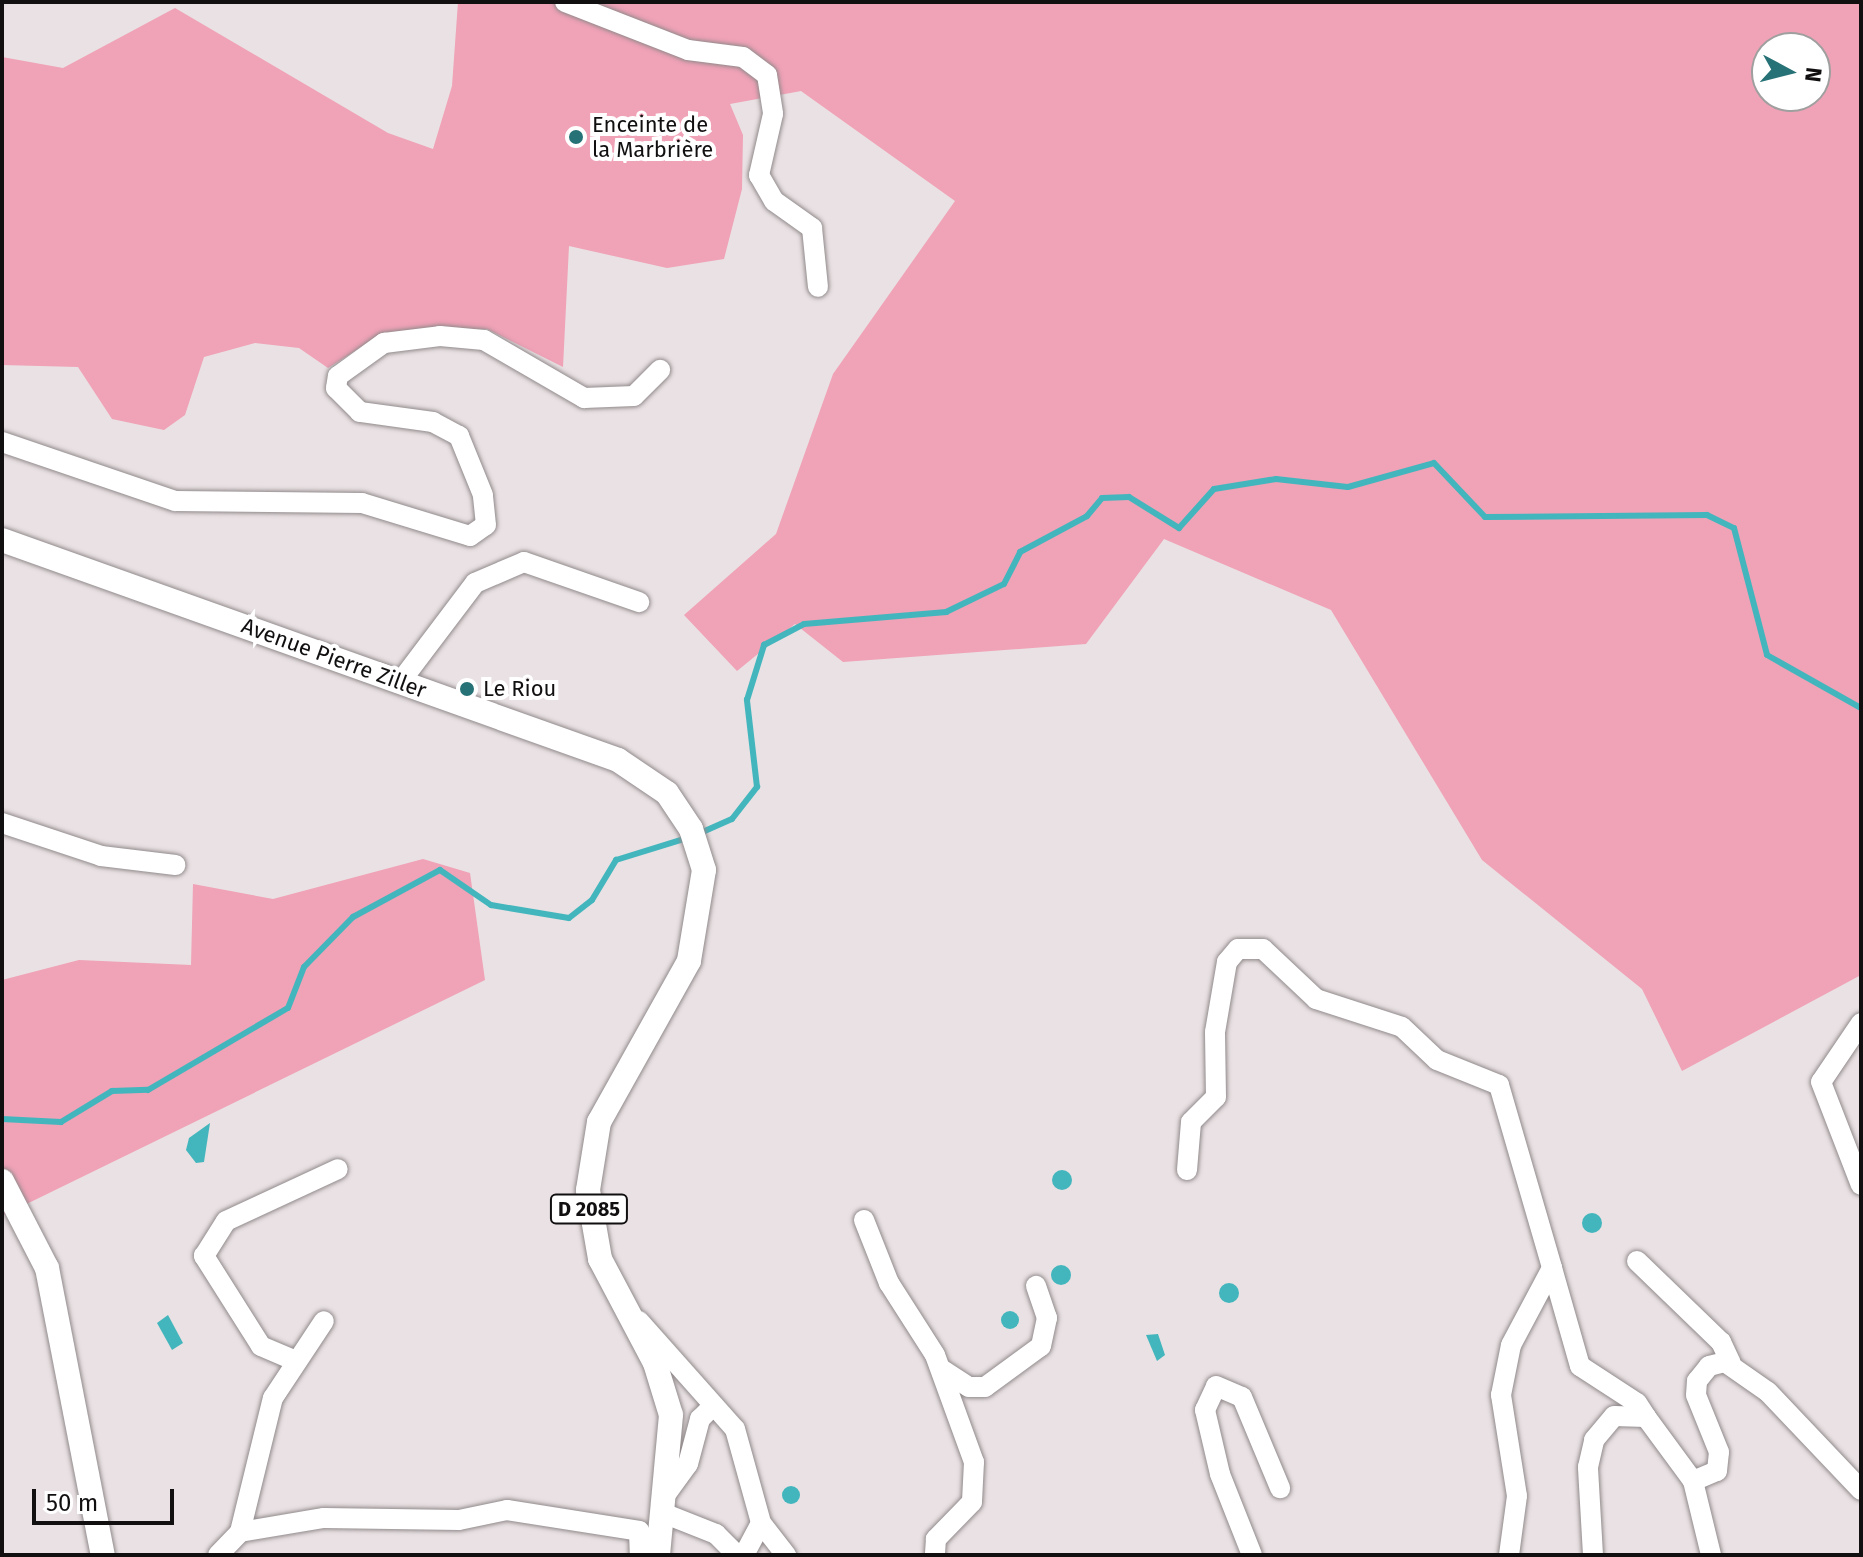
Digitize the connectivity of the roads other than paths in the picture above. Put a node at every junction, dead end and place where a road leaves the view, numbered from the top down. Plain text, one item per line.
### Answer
1 (565, 2) edge
2 (818, 287) dead end
3 (660, 370) dead end
4 (2, 442) edge
5 (2, 540) edge
6 (639, 602) dead end
7 (401, 681) junction
8 (2, 823) edge
9 (175, 865) dead end
10 (1861, 1023) edge
11 (338, 1169) dead end
12 (1187, 1170) dead end
13 (2, 1181) edge
14 (1861, 1185) edge
15 (864, 1220) dead end
16 (1637, 1261) dead end
17 (1552, 1268) junction
18 (1036, 1286) dead end
19 (629, 1310) junction
20 (324, 1321) dead end
21 (296, 1361) junction
22 (1731, 1363) junction
23 (941, 1369) junction
24 (713, 1406) junction
25 (1646, 1417) junction
26 (1693, 1481) junction
27 (1280, 1488) dead end
28 (1861, 1490) edge
29 (664, 1503) junction
30 (761, 1523) junction
31 (240, 1532) junction
32 (103, 1555) edge
33 (218, 1555) edge
34 (640, 1555) edge
35 (658, 1555) edge
36 (737, 1555) edge
37 (744, 1555) edge
38 (786, 1555) edge
39 (935, 1555) edge
40 (1252, 1555) edge
41 (1509, 1555) edge
42 (1593, 1555) edge
43 (1711, 1555) edge

1 - 2 street
3 - 4 street
5 - 7 main road, Avenue Pierre Ziller / D 2085
6 - 7 street
7 - 19 main road, Avenue Pierre Ziller / D 2085
8 - 9 street
10 - 14 street
11 - 21 street
12 - 17 street
13 - 32 main road
15 - 23 street
16 - 22 street
17 - 25 street
17 - 41 street
18 - 23 street
19 - 24 street
19 - 29 main road, D 2085
20 - 21 street
21 - 31 street
22 - 26 street
22 - 28 street
23 - 39 street
24 - 29 street
24 - 30 street
25 - 26 street
25 - 42 street
26 - 43 street
27 - 40 street
29 - 35 main road, D 2085
29 - 36 street
30 - 37 street
30 - 38 street
31 - 33 street
31 - 34 street

